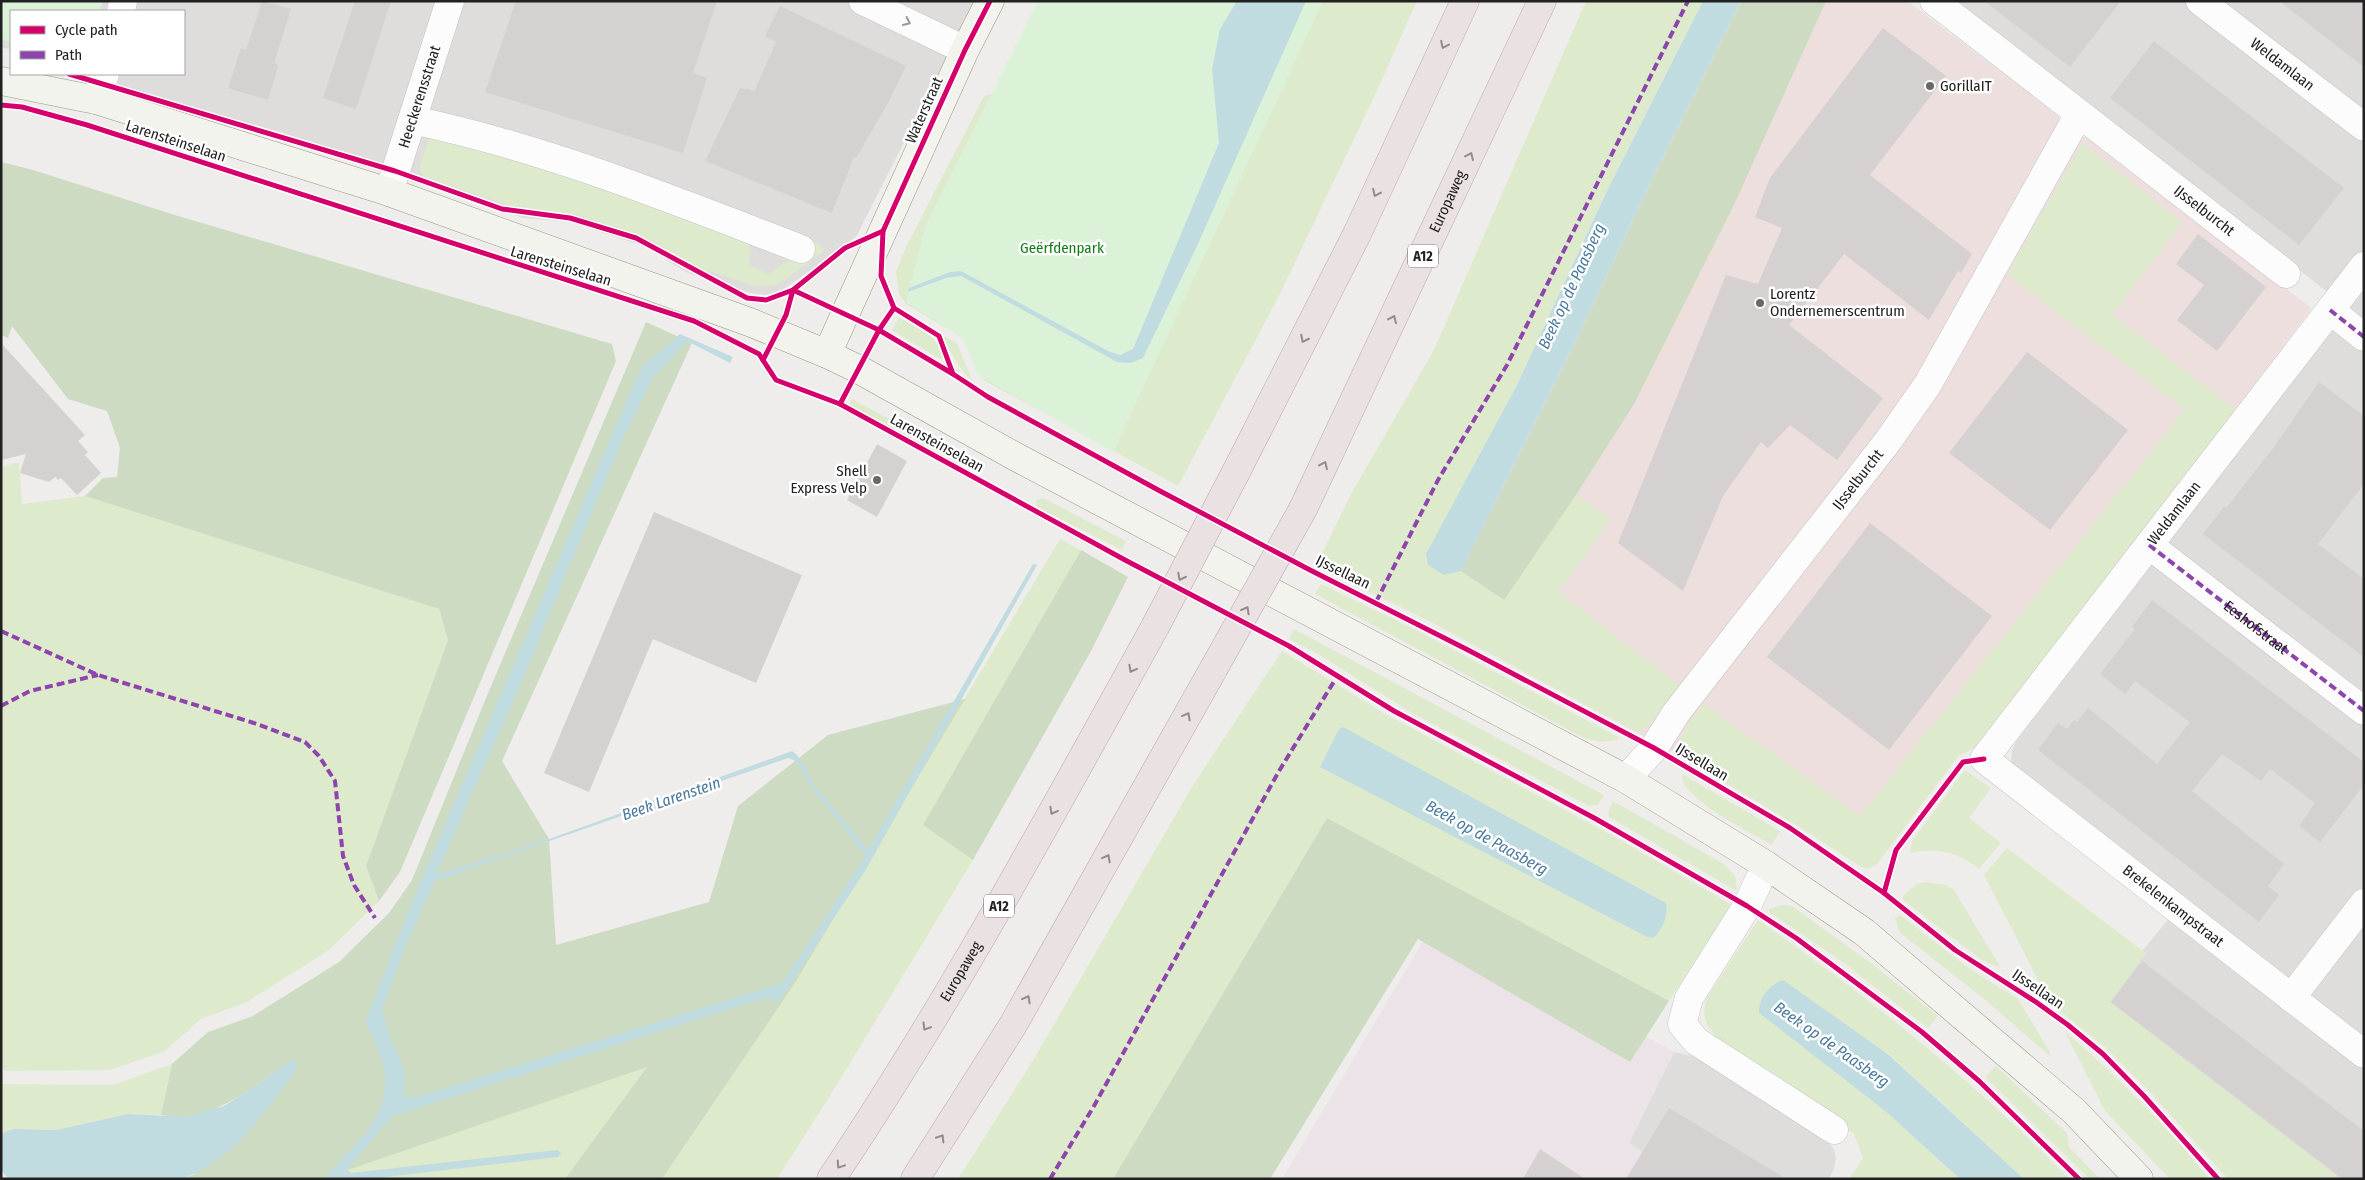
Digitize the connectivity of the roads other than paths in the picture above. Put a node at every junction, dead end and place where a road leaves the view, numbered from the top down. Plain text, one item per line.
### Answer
1 (450, 1) edge
2 (863, 1) edge
3 (990, 1) edge
4 (1465, 1) edge
5 (1542, 1) edge
6 (1934, 1) edge
7 (2200, 1) edge
8 (965, 50) junction
9 (105, 75) edge
10 (1, 81) edge
11 (96, 100) junction
12 (2079, 114) junction
13 (412, 120) junction
14 (2364, 127) edge
15 (389, 192) junction
16 (801, 249) dead end
17 (2364, 266) edge
18 (2286, 274) dead end
19 (2330, 310) junction
20 (2364, 337) edge
21 (827, 354) junction
22 (2149, 545) junction
23 (2364, 711) edge
24 (1984, 759) joint
25 (1626, 779) junction
26 (1766, 865) junction
27 (2364, 903) edge
28 (2291, 998) junction
29 (2364, 1054) edge
30 (1834, 1130) dead end
31 (831, 1179) edge
32 (915, 1179) edge
33 (2138, 1179) edge

1 - 13 street, Heeckerensstraat
2 -> 8 street
3 - 8 main road, Waterstraat
4 -> 31 highway, Europaweg / A12, bridge
32 -> 5 highway, Europaweg / A12, bridge
6 - 12 street, IJsselburcht
7 - 14 street, Weldamlaan
8 - 21 main road, Waterstraat
9 - 11 street
10 - 11 main road, Larensteinselaan
11 - 15 main road, Larensteinselaan
12 - 18 street, IJsselburcht
12 - 25 street, IJsselburcht
13 - 15 street, Heeckerensstraat
13 - 16 street
15 - 21 main road, Larensteinselaan
17 - 19 street, Weldamlaan
19 - 20 street
19 - 22 street, Weldamlaan
21 - 25 main road, Larensteinselaan
22 - 23 street, Eeshofstraat
22 - 24 street, Weldamlaan
24 - 28 street, Brekelenkampstraat
25 - 26 main road
26 - 30 street
26 - 33 main road
27 - 28 street
28 - 29 street, Brekelenkampstraat

